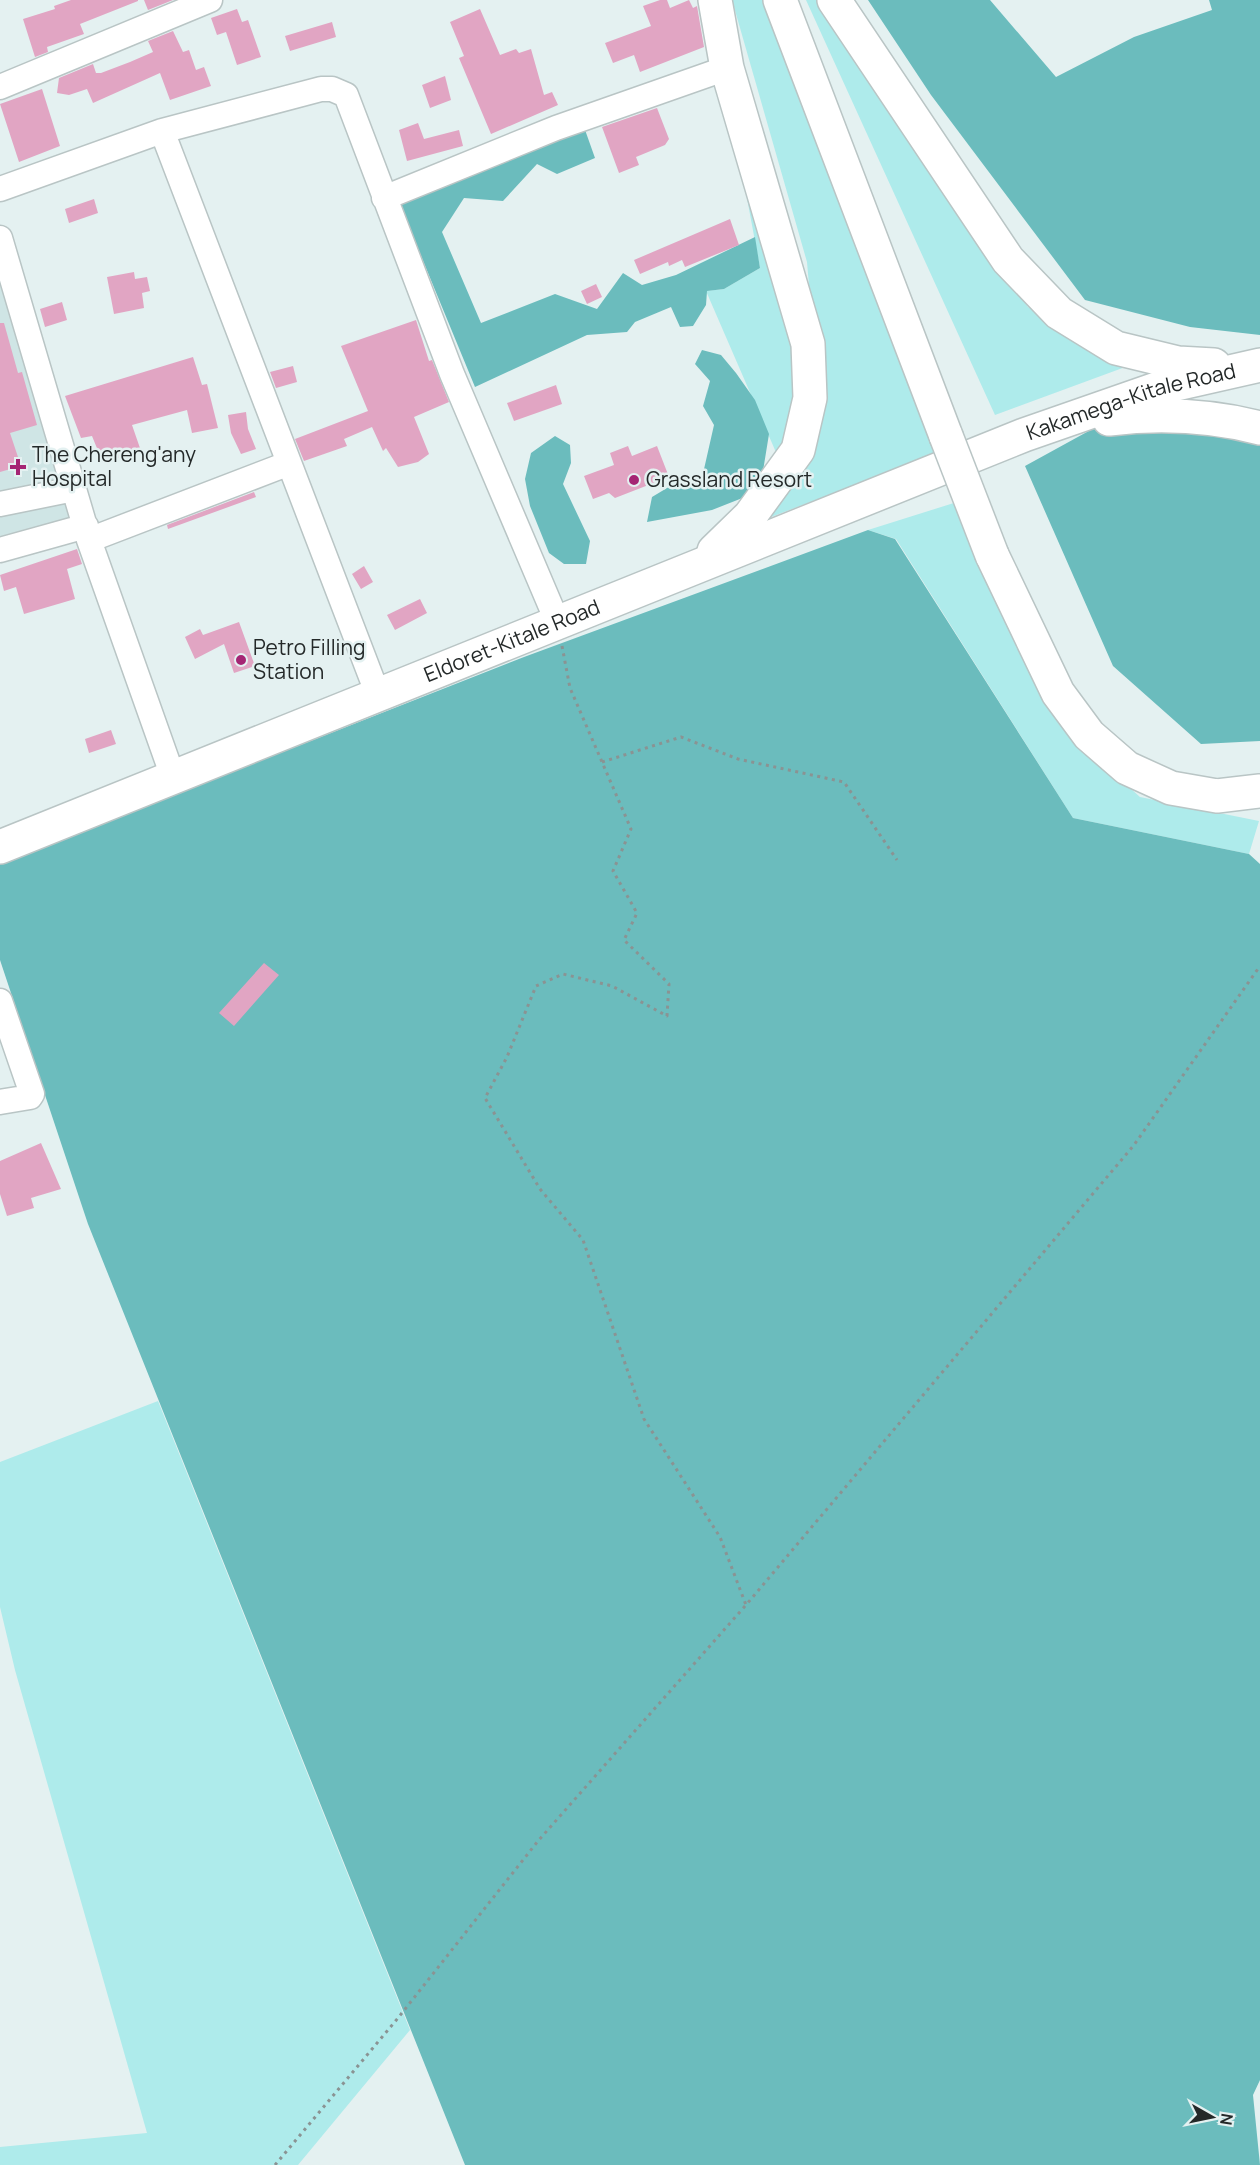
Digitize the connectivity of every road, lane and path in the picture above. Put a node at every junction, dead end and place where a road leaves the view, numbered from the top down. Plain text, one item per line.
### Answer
1 (210, 0) edge
2 (715, 0) edge
3 (780, 0) edge
4 (834, 0) edge
5 (727, 68) junction
6 (0, 87) edge
7 (162, 131) junction
8 (0, 189) edge
9 (384, 198) junction
10 (0, 238) edge
11 (1252, 366) edge
12 (1260, 428) edge
13 (1024, 435) junction
14 (287, 464) junction
15 (74, 489) junction
16 (0, 504) edge
17 (87, 533) junction
18 (0, 550) edge
19 (699, 564) junction
20 (557, 621) junction
21 (378, 695) junction
22 (602, 762) junction
23 (173, 777) junction
24 (1260, 790) edge
25 (0, 847) edge
26 (897, 860) dead end
27 (1260, 966) edge
28 (0, 1001) edge
29 (0, 1102) edge
30 (746, 1605) junction
31 (275, 2165) edge

1 - 6 street
2 - 5 highway
3 - 24 highway, bridge
4 - 11 highway
5 - 9 street
5 - 19 highway
7 - 8 street
7 - 9 street
7 - 14 street
9 - 20 street
10 - 15 street
11 - 13 highway, Kakamega-Kitale Road
12 - 13 highway, Kakamega-Kitale Road
13 - 19 highway, Eldoret-Kitale Road
14 - 17 street
14 - 21 street
15 - 16 street
15 - 17 street
17 - 18 street
17 - 23 street
19 - 20 highway, Eldoret-Kitale Road
20 - 21 highway, Eldoret-Kitale Road
20 - 22 path
21 - 23 highway, Eldoret-Kitale Road
22 - 26 path
22 - 30 path
23 - 25 highway, Eldoret-Kitale Road
27 - 30 path
28 - 29 street
30 - 31 path

